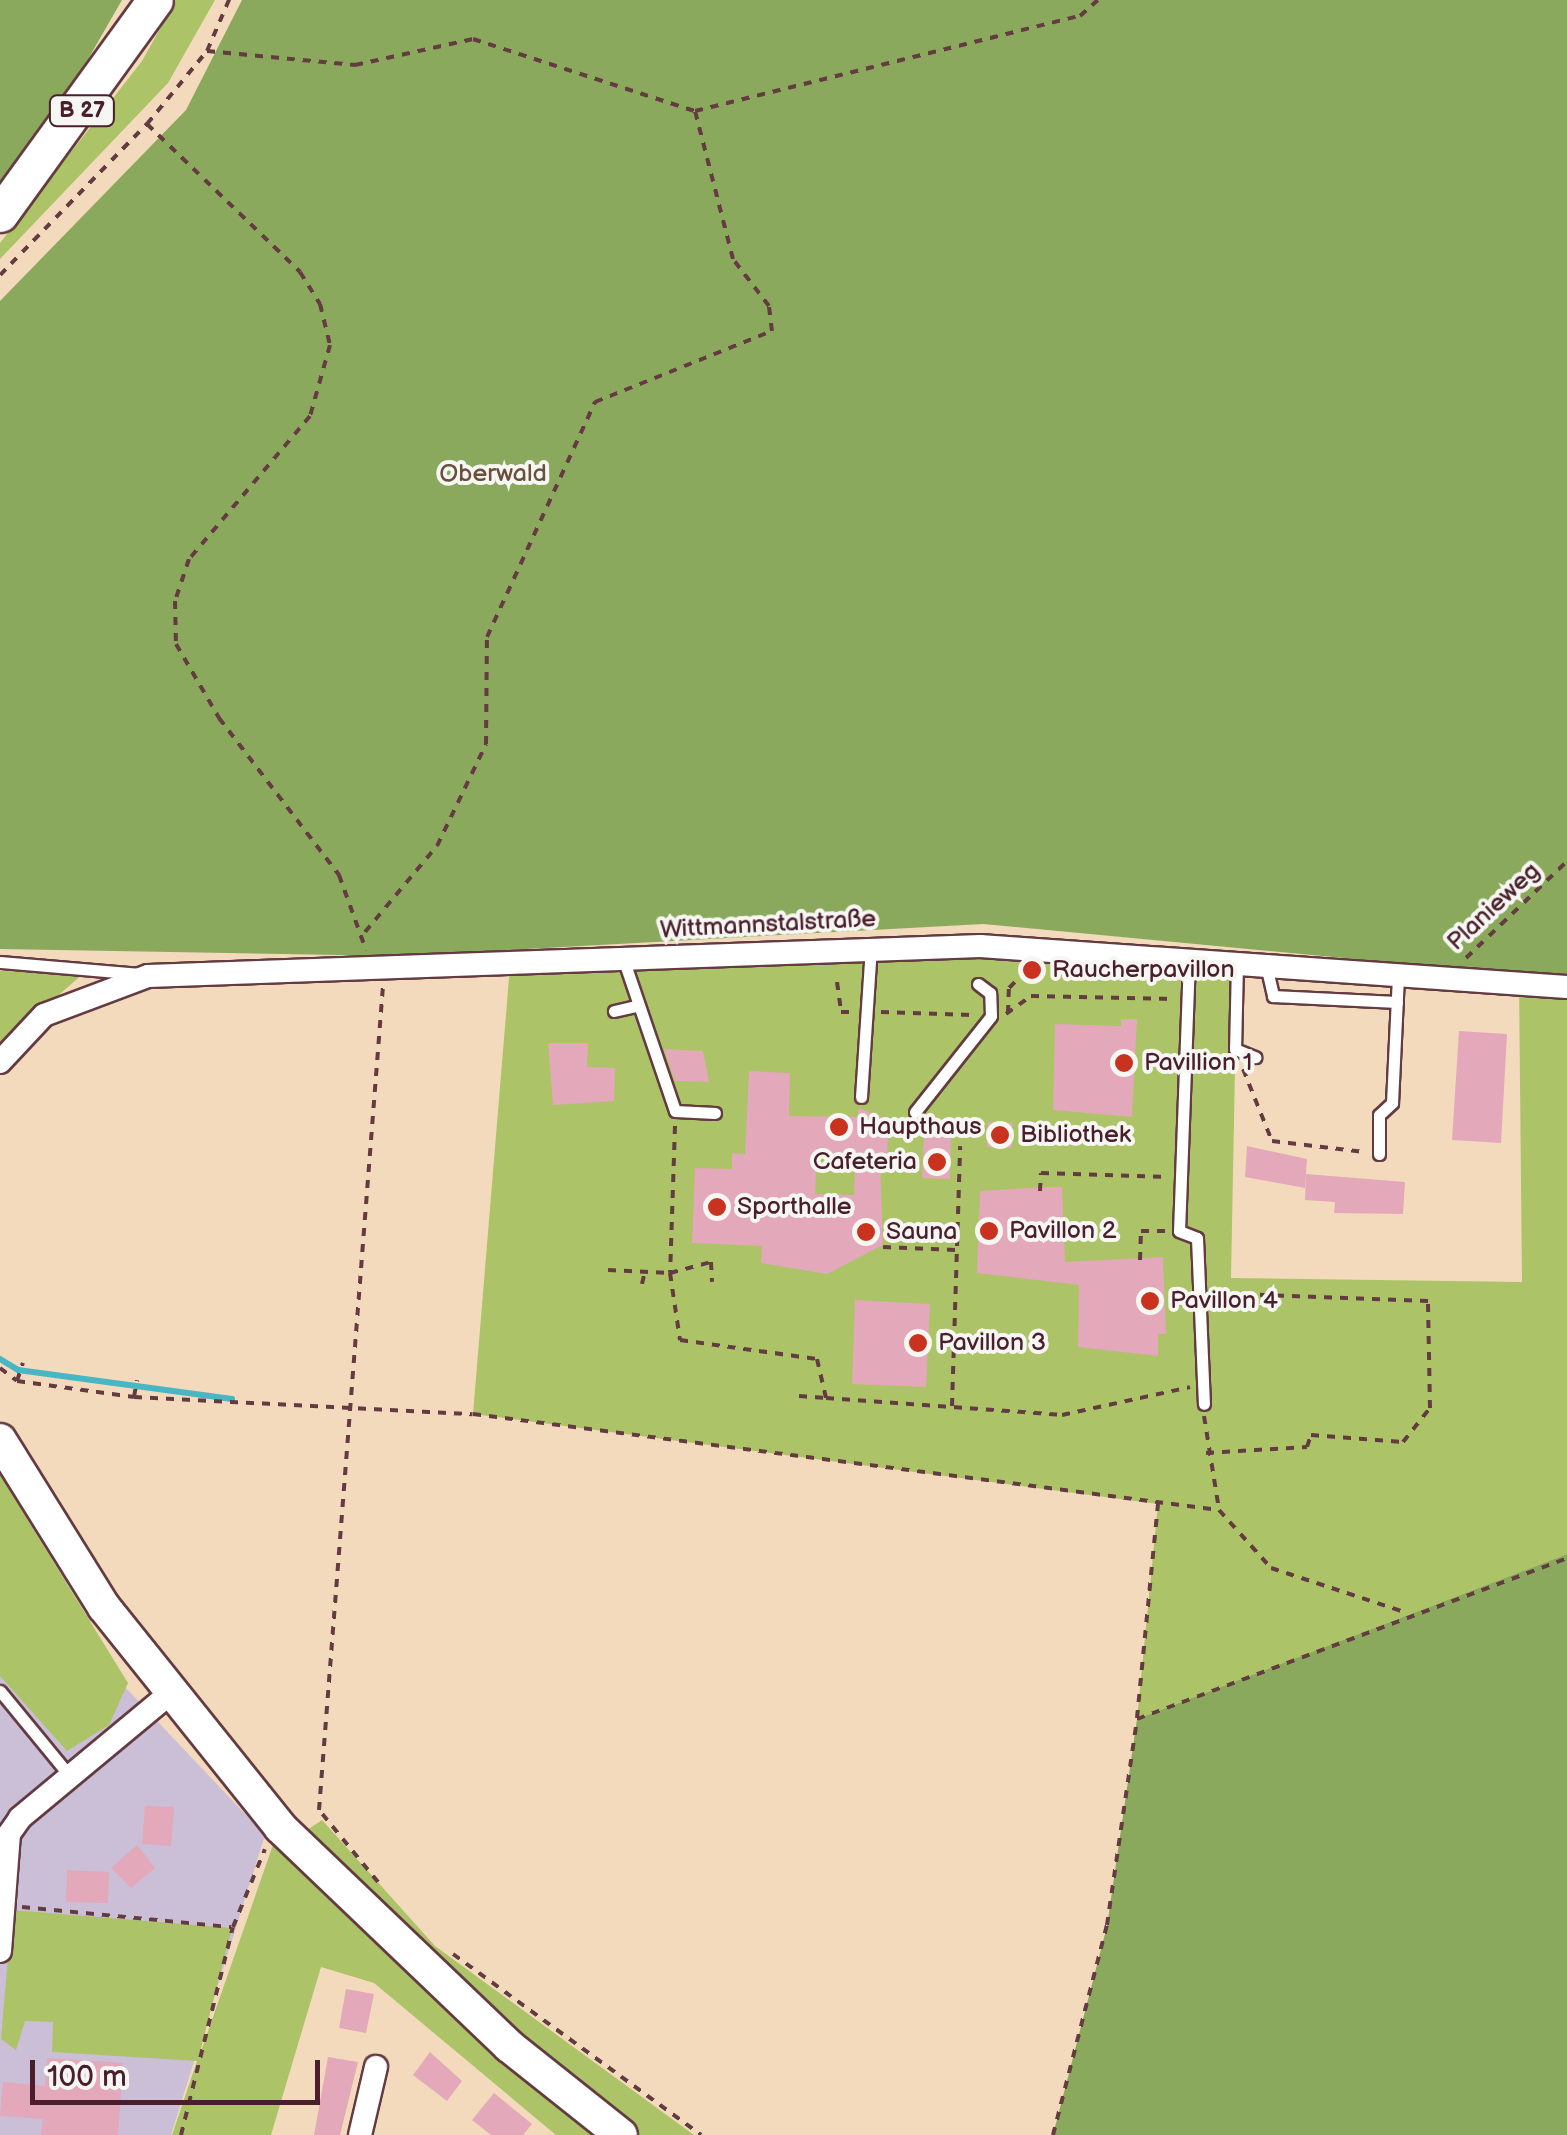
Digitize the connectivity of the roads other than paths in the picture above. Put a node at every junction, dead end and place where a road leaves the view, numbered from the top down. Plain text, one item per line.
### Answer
1 (155, 0) edge
2 (0, 214) edge
3 (871, 947) junction
4 (1189, 959) junction
5 (624, 961) junction
6 (0, 962) edge
7 (1237, 962) junction
8 (1266, 964) junction
9 (1398, 974) junction
10 (148, 976) junction
11 (978, 984) dead end
12 (1567, 987) edge
13 (1397, 1002) junction
14 (636, 1006) junction
15 (614, 1011) dead end
16 (1255, 1056) dead end
17 (0, 1062) edge
18 (861, 1098) dead end
19 (914, 1112) dead end
20 (715, 1113) dead end
21 (1379, 1154) road end
22 (1204, 1404) road end
23 (0, 1440) edge
24 (0, 1691) edge
25 (168, 1695) junction
26 (69, 1775) junction
27 (0, 1951) edge
28 (376, 2067) dead end
29 (360, 2135) edge
30 (621, 2135) edge

1 - 2 main road, B 27
3 - 4 street, Wittmannstalstraße
3 - 5 street, Wittmannstalstraße
3 - 18 lane
4 - 7 street, Wittmannstalstraße
4 - 22 lane
5 - 10 street, Wittmannstalstraße
5 - 14 lane
6 - 10 lane
7 - 8 street, Wittmannstalstraße
7 - 16 lane
8 - 9 street, Wittmannstalstraße
8 - 13 lane
9 - 12 street, Wittmannstalstraße
9 - 13 lane
10 - 17 street, Wittmannstalstraße
11 - 19 lane
13 - 21 lane
14 - 15 lane
14 - 20 lane
23 - 25 street
24 - 26 lane
25 - 26 street
25 - 30 street
26 - 27 street
28 - 29 street

